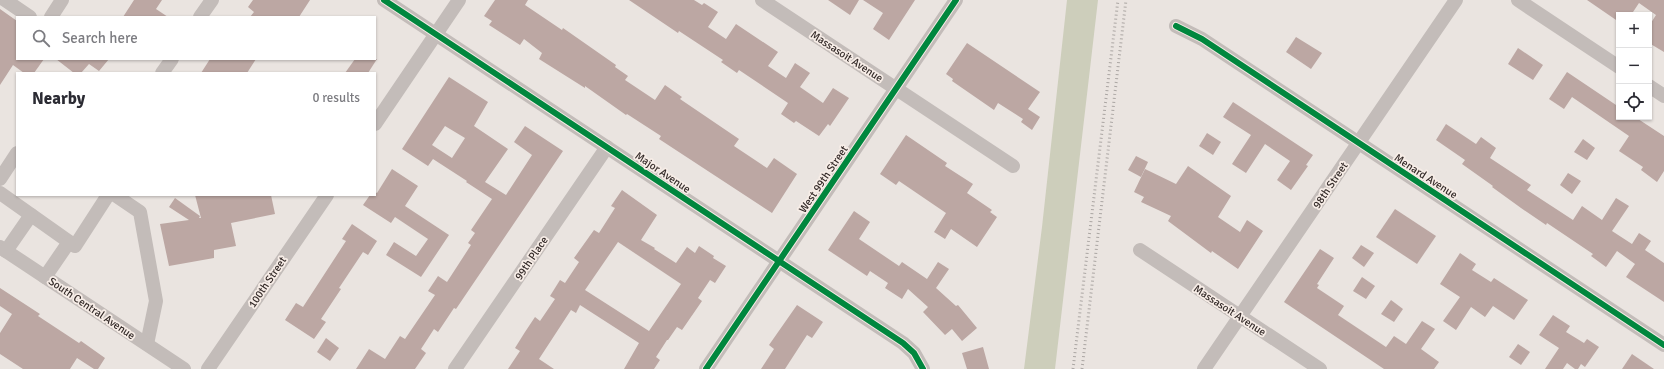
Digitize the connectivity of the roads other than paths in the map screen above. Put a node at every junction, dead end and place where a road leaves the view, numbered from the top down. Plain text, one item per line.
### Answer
1 (62, 0) edge
2 (212, 0) edge
3 (384, 0) edge
4 (459, 0) edge
5 (762, 0) edge
6 (956, 0) edge
7 (1456, 0) edge
8 (1518, 0) edge
9 (9, 1) edge
10 (29, 16) edge
11 (52, 16) edge
12 (201, 16) edge
13 (1176, 26) dead end
14 (436, 34) junction
15 (171, 60) edge
16 (1616, 65) edge
17 (163, 72) edge
18 (896, 88) junction
19 (1652, 88) edge
20 (1664, 96) edge
21 (376, 123) edge
22 (1359, 143) junction
23 (607, 147) junction
24 (16, 155) edge
25 (1013, 166) dead end
26 (0, 179) edge
27 (0, 193) edge
28 (107, 196) edge
29 (116, 196) edge
30 (325, 196) edge
31 (31, 215) junction
32 (69, 242) junction
33 (3, 249) edge
34 (1140, 250) dead end
35 (780, 262) junction
36 (46, 277) junction
37 (1240, 316) junction
38 (147, 344) junction
39 (1664, 344) edge
40 (184, 369) edge
41 (208, 369) edge
42 (455, 369) edge
43 (706, 369) edge
44 (923, 369) edge
45 (1204, 369) edge
46 (1320, 369) edge

1 - 11 street
2 - 12 street
3 - 14 street, Major Avenue
4 - 14 street
5 - 18 street, Massasoit Avenue
6 - 18 street, West 99th Street
7 - 22 street, 98th Street
8 - 16 street
9 - 10 street
13 - 22 street, Menard Avenue
14 - 21 street
14 - 23 street, Major Avenue
15 - 17 street
18 - 25 street, Massasoit Avenue
18 - 35 street, West 99th Street
19 - 20 street
22 - 37 street, 98th Street
22 - 39 street, Menard Avenue
23 - 35 street, Major Avenue
23 - 42 street, 99th Place
24 - 26 street
27 - 31 street
28 - 32 street
29 - 38 street
30 - 41 street, 100th Street
31 - 32 street
31 - 33 street
32 - 36 street
33 - 36 street, South Central Avenue
34 - 37 street, Massasoit Avenue
35 - 43 street, West 99th Street
35 - 44 street, Major Avenue
36 - 38 street, South Central Avenue
37 - 45 street, 98th Street
37 - 46 street, Massasoit Avenue
38 - 40 street, South Central Avenue

